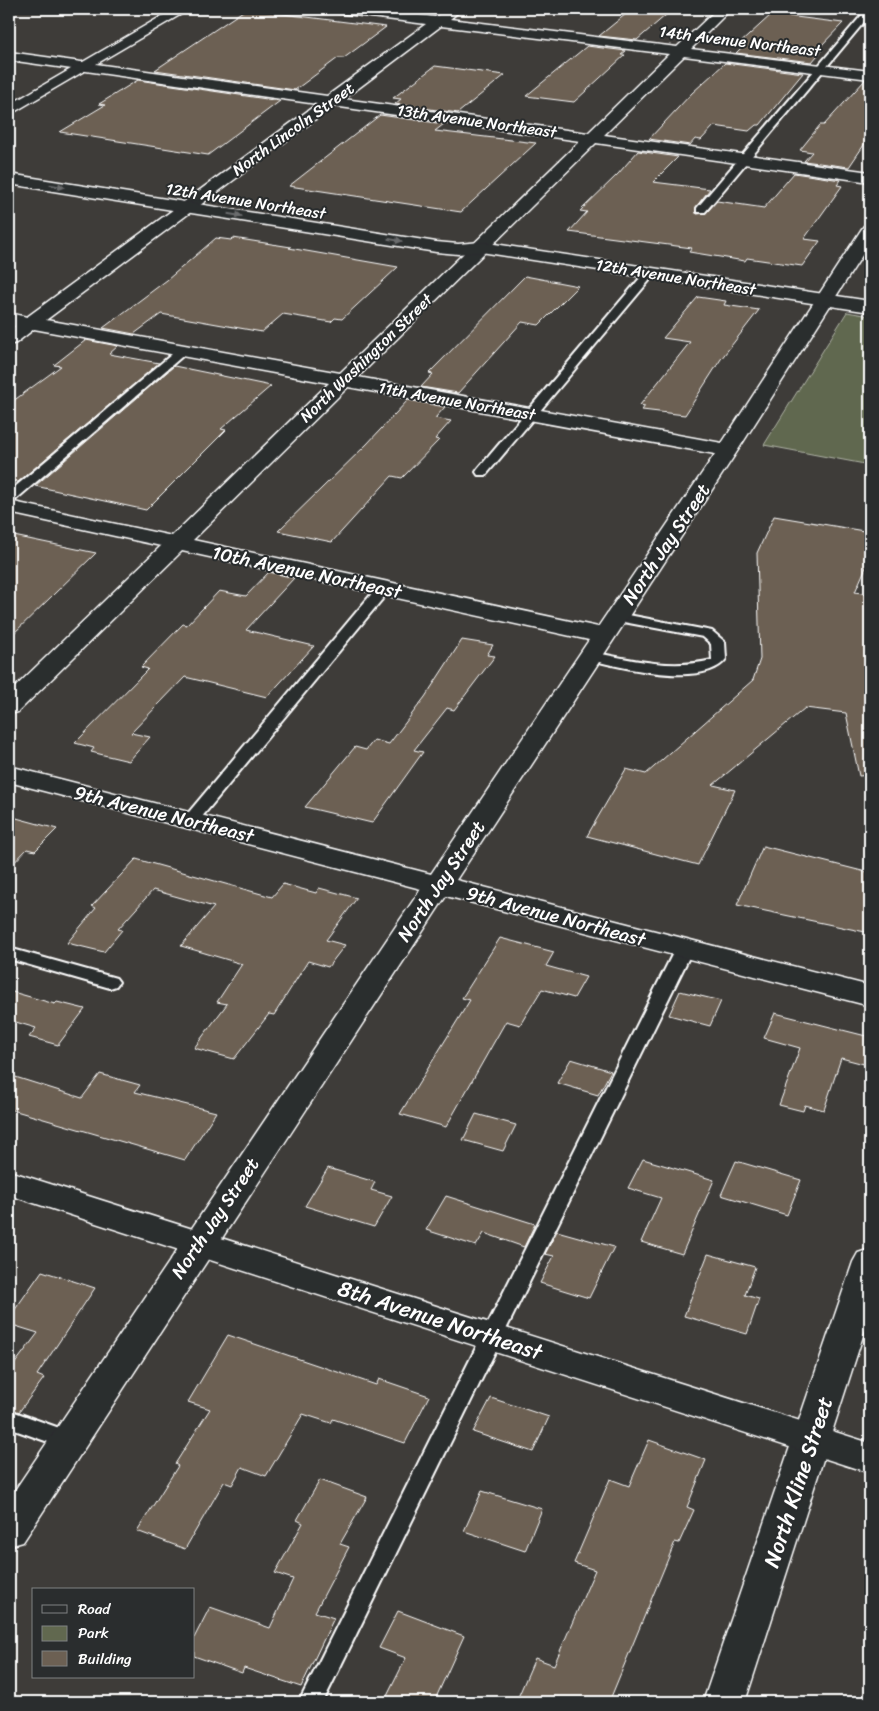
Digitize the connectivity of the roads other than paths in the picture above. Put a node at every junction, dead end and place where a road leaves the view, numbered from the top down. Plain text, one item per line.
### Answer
1 (183, 9) edge
2 (338, 9) edge
3 (455, 9) edge
4 (724, 9) edge
5 (870, 10) edge
6 (438, 21) junction
7 (680, 51) junction
8 (9, 56) edge
9 (84, 67) junction
10 (820, 69) junction
11 (870, 75) edge
12 (332, 101) junction
13 (9, 111) edge
14 (592, 138) junction
15 (744, 159) junction
16 (9, 164) edge
17 (870, 176) edge
18 (9, 179) edge
19 (204, 195) junction
20 (187, 207) junction
21 (701, 210) dead end
22 (870, 230) edge
23 (481, 246) junction
24 (650, 273) junction
25 (825, 300) junction
26 (870, 307) edge
27 (9, 319) edge
28 (30, 323) junction
29 (9, 339) edge
30 (182, 351) junction
31 (344, 380) junction
32 (531, 414) junction
33 (728, 450) junction
34 (482, 472) dead end
35 (9, 498) edge
36 (9, 507) edge
37 (176, 544) junction
38 (384, 588) junction
39 (605, 636) junction
40 (9, 707) edge
41 (9, 774) edge
42 (190, 821) junction
43 (438, 885) junction
44 (684, 949) junction
45 (9, 953) edge
46 (110, 982) dead end
47 (870, 996) edge
48 (9, 1183) edge
49 (198, 1243) junction
50 (870, 1262) edge
51 (492, 1337) junction
52 (9, 1419) edge
53 (812, 1439) junction
54 (68, 1440) junction
55 (870, 1458) edge
56 (9, 1530) edge
57 (312, 1702) edge
58 (724, 1702) edge

1 - 9 street
2 - 6 street, 14th Avenue Northeast
3 - 6 street, North Lincoln Street
4 - 7 street, North Washington Street
5 - 10 lane
6 - 7 street, 14th Avenue Northeast
6 - 12 street, North Lincoln Street
7 - 10 street, 14th Avenue Northeast
7 - 14 street, North Washington Street
8 - 9 street, 13th Avenue Northeast
9 - 12 street, 13th Avenue Northeast
9 - 13 street
10 - 11 street, 14th Avenue Northeast
10 - 15 lane
12 - 14 street, 13th Avenue Northeast
12 - 19 street, North Lincoln Street
14 - 15 street, 13th Avenue Northeast
14 - 23 street, North Washington Street
15 - 17 street, 13th Avenue Northeast
15 - 21 lane
16 - 19 street, 12th Avenue Northeast
18 -> 20 street, 12th Avenue Northeast
19 - 20 street, North Lincoln Street
19 - 23 street, 12th Avenue Northeast
20 -> 23 street, 12th Avenue Northeast
20 - 28 street, North Lincoln Street
22 - 25 street, North Jay Street
23 - 24 street, 12th Avenue Northeast
23 - 31 street, North Washington Street
24 - 25 street, 12th Avenue Northeast
24 - 32 lane
25 - 26 street, 12th Avenue Northeast
25 - 33 street, North Jay Street
27 - 28 street, 11th Avenue Northeast
28 - 29 street, North Lincoln Street
28 - 30 street, 11th Avenue Northeast
30 - 31 street, 11th Avenue Northeast
30 - 35 lane
31 - 32 street, 11th Avenue Northeast
31 - 37 street, North Washington Street
32 - 33 street, 11th Avenue Northeast
32 - 34 lane
33 - 39 street, North Jay Street
36 - 37 street, 10th Avenue Northeast
37 - 38 street, 10th Avenue Northeast
37 - 40 street, North Washington Street
38 - 39 street, 10th Avenue Northeast
38 - 42 lane
39 - 39 lane
39 - 43 street, North Jay Street
41 - 42 street, 9th Avenue Northeast
42 - 43 street, 9th Avenue Northeast
43 - 44 street, 9th Avenue Northeast
43 - 49 street, North Jay Street
44 - 47 street, 9th Avenue Northeast
44 - 51 lane
45 - 46 lane
48 - 49 street, 8th Avenue Northeast
49 - 51 street, 8th Avenue Northeast
49 - 54 street, North Jay Street
50 - 53 street, North Kline Street
51 - 53 street, 8th Avenue Northeast
51 - 57 lane
52 - 54 lane
53 - 55 street, 8th Avenue Northeast
53 - 58 street, North Kline Street
54 - 56 street, North Jay Street

